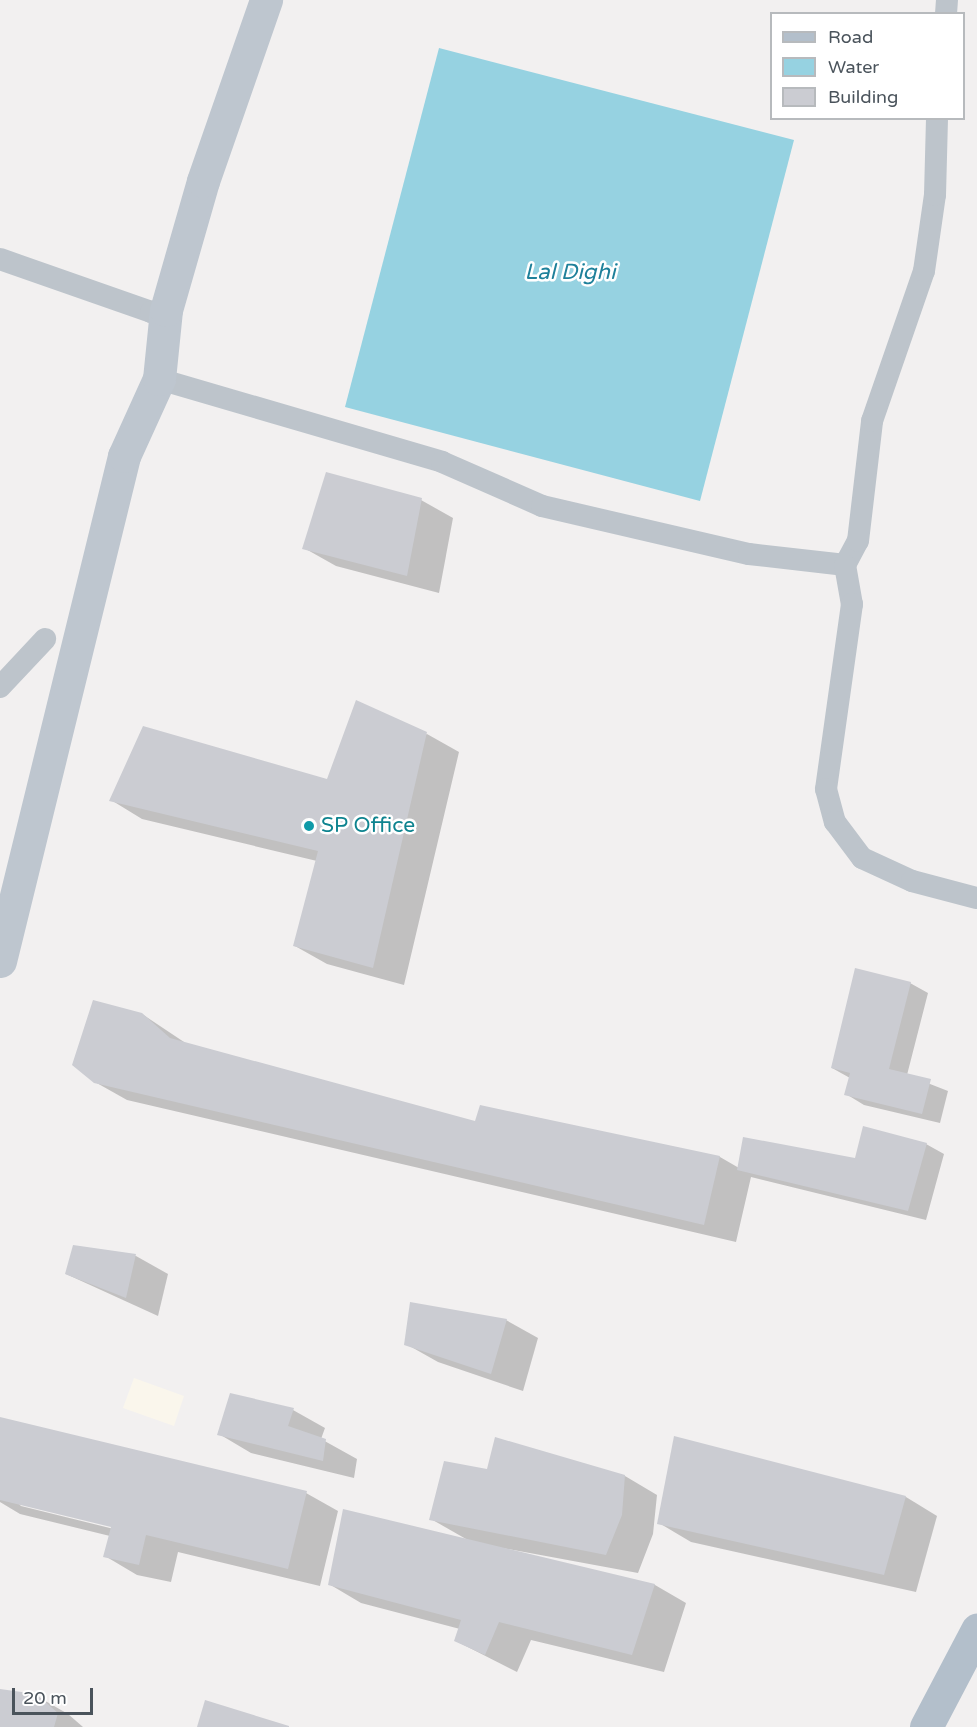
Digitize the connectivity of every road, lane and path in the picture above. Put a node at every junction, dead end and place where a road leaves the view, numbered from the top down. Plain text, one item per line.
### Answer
1 (266, 0) edge
2 (937, 120) edge
3 (0, 259) edge
4 (166, 310) junction
5 (159, 379) junction
6 (845, 565) junction
7 (45, 639) dead end
8 (0, 687) edge
9 (977, 897) edge
10 (0, 961) edge
11 (977, 1630) edge
12 (926, 1727) edge

1 - 4 street
2 - 6 street
3 - 4 street
4 - 5 street
5 - 6 street
5 - 10 street
6 - 9 street
7 - 8 street
11 - 12 main road

